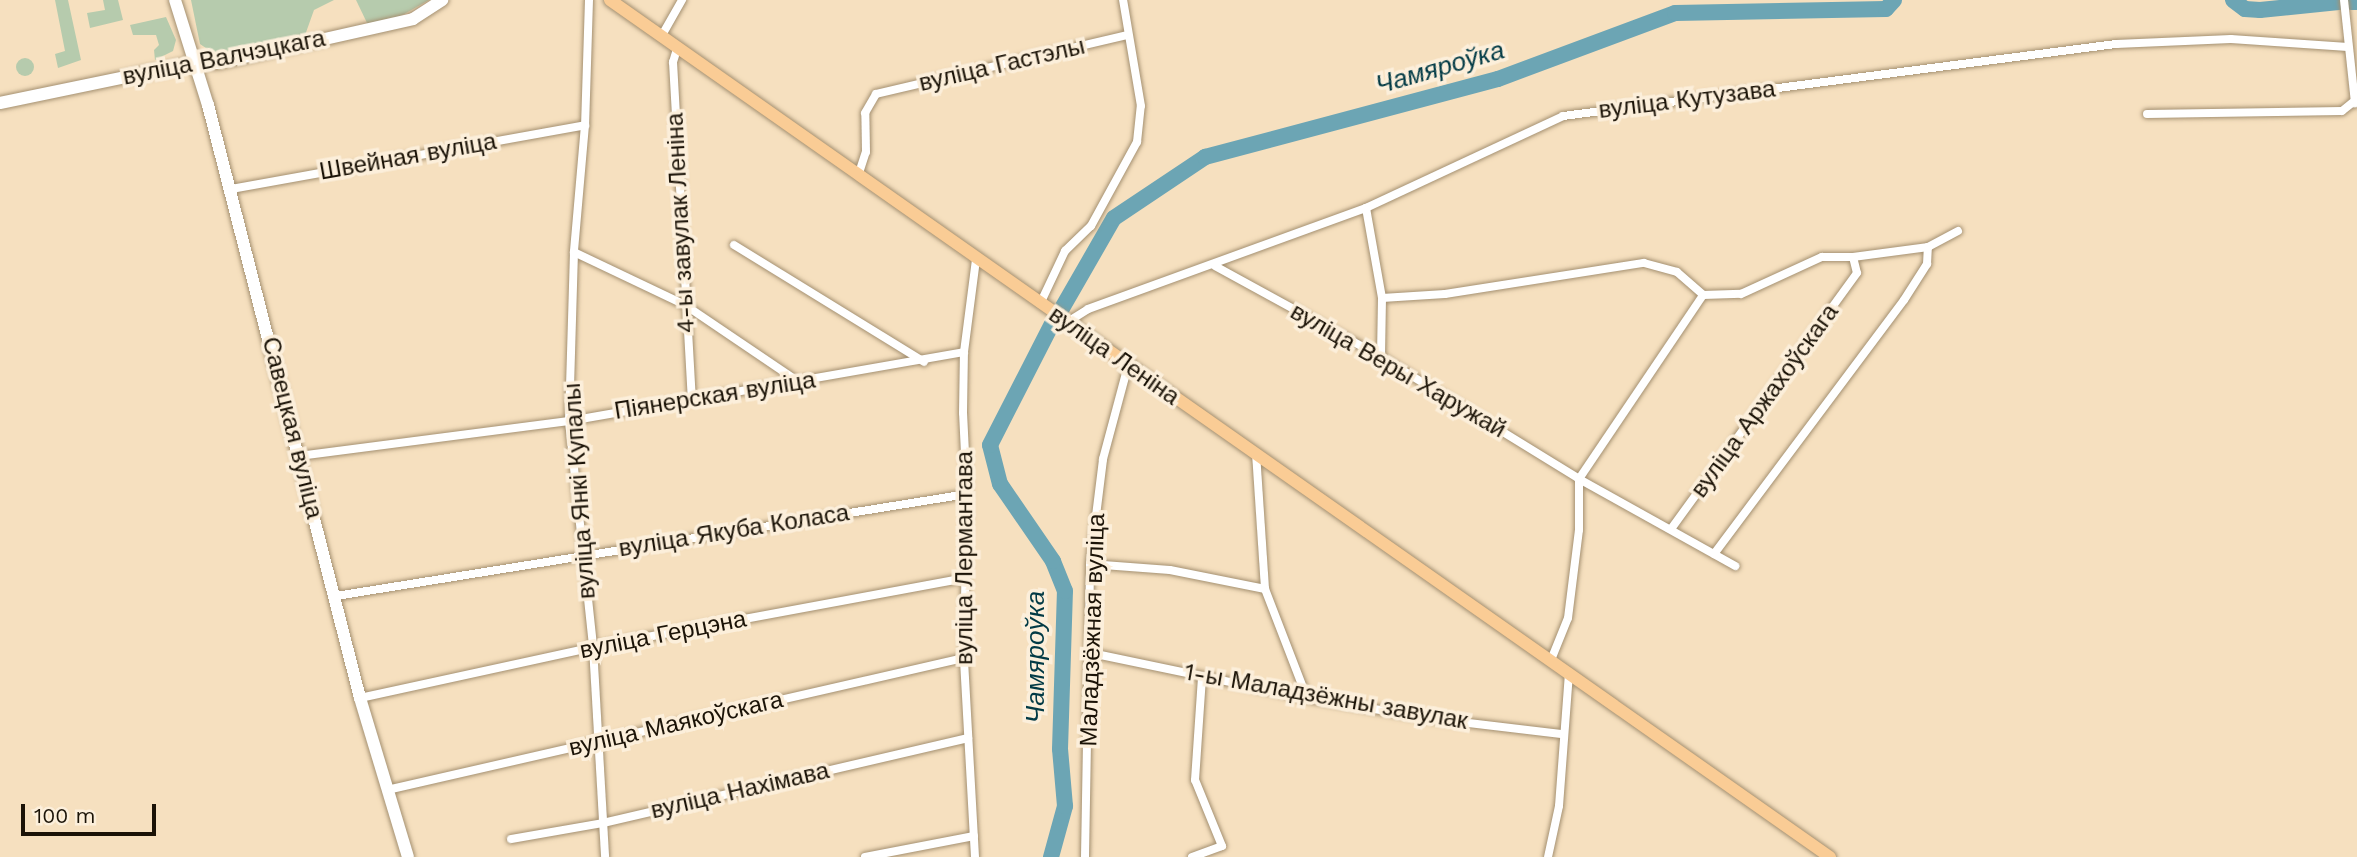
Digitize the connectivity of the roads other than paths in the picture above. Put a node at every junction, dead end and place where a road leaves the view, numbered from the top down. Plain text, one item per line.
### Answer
1 (175, 0) edge
2 (442, 0) edge
3 (589, 0) edge
4 (610, 0) edge
5 (682, 0) edge
6 (1123, 0) edge
7 (2344, 0) edge
8 (1128, 35) junction
9 (661, 37) junction
10 (2348, 47) junction
11 (677, 48) junction
12 (194, 63) junction
13 (0, 103) edge
14 (2355, 104) edge
15 (2147, 114) dead end
16 (585, 125) junction
17 (858, 176) junction
18 (231, 189) junction
19 (1366, 208) junction
20 (1958, 231) dead end
21 (734, 245) dead end
22 (1928, 247) junction
23 (573, 252) junction
24 (1853, 257) junction
25 (976, 260) junction
26 (1215, 266) junction
27 (1703, 295) junction
28 (1382, 298) junction
29 (1040, 304) junction
30 (685, 305) junction
31 (1066, 323) junction
32 (964, 352) junction
33 (1381, 357) junction
34 (924, 362) junction
35 (1128, 366) junction
36 (800, 383) junction
37 (692, 399) junction
38 (569, 421) junction
39 (1256, 453) junction
40 (299, 456) junction
41 (1579, 479) junction
42 (967, 494) junction
43 (1672, 528) junction
44 (1714, 554) junction
45 (583, 555) junction
46 (1090, 564) junction
47 (1735, 566) dead end
48 (966, 578) junction
49 (1265, 589) junction
50 (336, 596) junction
51 (593, 647) junction
52 (1091, 653) junction
53 (964, 658) junction
54 (1551, 660) junction
55 (1569, 674) junction
56 (1202, 677) junction
57 (360, 698) junction
58 (1307, 698) junction
59 (1561, 734) junction
60 (968, 738) junction
61 (596, 741) junction
62 (387, 790) junction
63 (603, 823) junction
64 (974, 836) junction
65 (511, 839) dead end
66 (408, 857) edge
67 (605, 857) edge
68 (864, 857) edge
69 (975, 857) edge
70 (1085, 857) edge
71 (1192, 857) edge
72 (1548, 857) edge
73 (1830, 857) edge

1 - 12 street, Савецкая вуліца
2 - 12 street, вуліца Валчэцкага
3 - 16 street, вуліца Янкі Купалы
4 - 9 main road, вуліца Леніна
5 - 9 street
6 - 8 street
7 - 10 street
8 - 17 street, вуліца Гастэлы
8 - 29 street
9 - 11 main road, вуліца Леніна
10 - 14 street
10 - 19 street, вуліца Кутузава
11 - 17 main road, вуліца Леніна
11 - 30 street, 4-ы завулак Леніна
12 - 13 street, вуліца Валчэцкага
12 - 18 street, Савецкая вуліца
14 - 15 street
16 - 18 street, Швейная вуліца
16 - 23 street, вуліца Янкі Купалы
17 - 25 main road, вуліца Леніна
18 - 40 street, Савецкая вуліца
19 - 26 street, вуліца Кутузава
19 - 28 street
20 - 22 street
21 - 34 street
22 - 24 street
22 - 44 street
23 - 30 street
23 - 38 street, вуліца Янкі Купалы
24 - 27 street
24 - 43 street, вуліца Аржахоўскага
25 - 29 main road, вуліца Леніна
25 - 32 street, вуліца Лермантава
26 - 31 street, вуліца Кутузава
26 - 33 street, вуліца Веры Харужай
27 - 28 street
27 - 41 street
28 - 33 street
29 - 31 main road, вуліца Леніна
30 - 36 street
30 - 37 street, 4-ы завулак Леніна
31 - 35 main road, вуліца Леніна
32 - 34 street, Піянерская вуліца
32 - 42 street, вуліца Лермантава
33 - 41 street, вуліца Веры Харужай
34 - 36 street, Піянерская вуліца
35 - 39 main road, вуліца Леніна
35 - 46 street, Маладзёжная вуліца
36 - 37 street, Піянерская вуліца
37 - 38 street, Піянерская вуліца
38 - 40 street, Піянерская вуліца
38 - 45 street, вуліца Янкі Купалы
39 - 49 street
39 - 54 main road, вуліца Леніна
40 - 50 street, Савецкая вуліца
41 - 43 street, вуліца Веры Харужай
41 - 54 street
42 - 45 street, вуліца Якуба Коласа
42 - 48 street, вуліца Лермантава
43 - 44 street, вуліца Веры Харужай
44 - 47 street, вуліца Веры Харужай
45 - 50 street, вуліца Якуба Коласа
45 - 51 street, вуліца Янкі Купалы
46 - 49 street
46 - 52 street, Маладзёжная вуліца
48 - 51 street, вуліца Герцэна
48 - 53 street, вуліца Лермантава
49 - 58 street
50 - 57 street, Савецкая вуліца
51 - 57 street, вуліца Герцэна
51 - 61 street, вуліца Янкі Купалы
52 - 56 street, 1-ы Маладзёжны завулак
52 - 70 street, Маладзёжная вуліца
53 - 60 street, вуліца Лермантава
53 - 61 street, вуліца Маякоўскага
54 - 55 main road, вуліца Леніна
55 - 59 street
55 - 73 main road, вуліца Леніна
56 - 58 street, 1-ы Маладзёжны завулак
56 - 71 street
57 - 62 street, Савецкая вуліца
58 - 59 street, 1-ы Маладзёжны завулак
59 - 72 street
60 - 63 street, вуліца Нахімава
60 - 64 street, вуліца Лермантава
61 - 62 street, вуліца Маякоўскага
61 - 63 street, вуліца Янкі Купалы
62 - 66 street, Савецкая вуліца
63 - 65 street, вуліца Нахімава
63 - 67 street, вуліца Янкі Купалы
64 - 68 street
64 - 69 street, вуліца Лермантава

